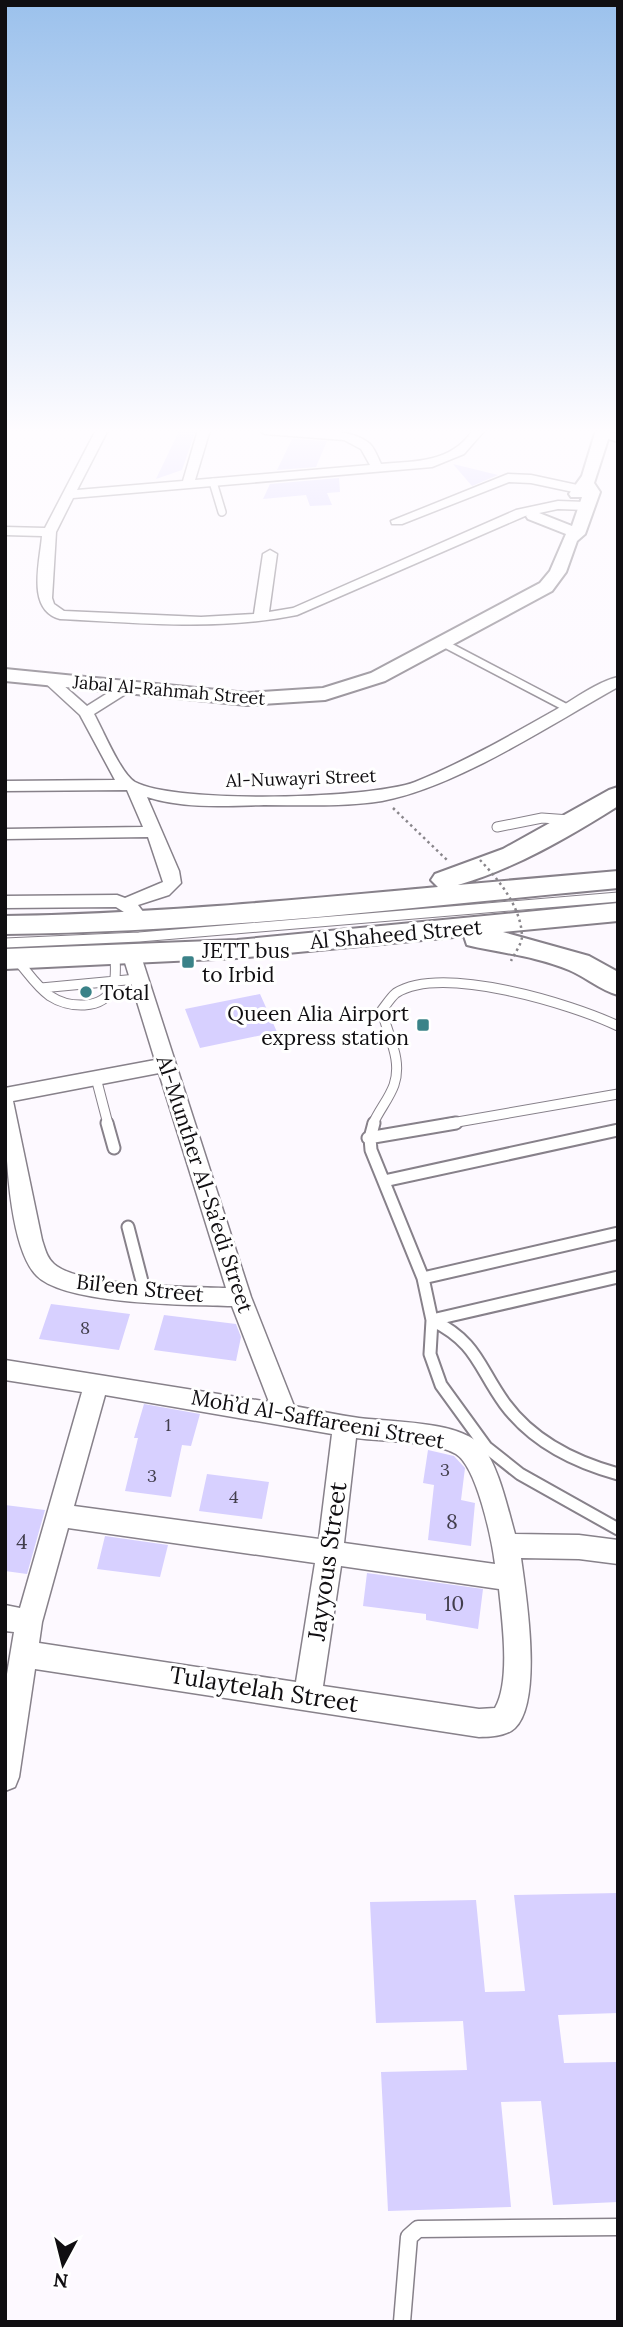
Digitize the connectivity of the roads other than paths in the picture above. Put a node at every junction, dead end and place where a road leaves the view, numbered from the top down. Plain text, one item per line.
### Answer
1 (49, 539) edge
2 (466, 539) edge
3 (567, 539) edge
4 (270, 554) dead end
5 (261, 618) junction
6 (443, 643) junction
7 (5, 675) edge
8 (49, 680) junction
9 (618, 681) edge
10 (127, 687) junction
11 (569, 709) junction
12 (86, 713) junction
13 (5, 786) edge
14 (132, 787) junction
15 (618, 795) edge
16 (577, 820) junction
17 (497, 827) dead end
18 (154, 832) junction
19 (5, 834) edge
20 (618, 879) edge
21 (618, 891) edge
22 (618, 897) edge
23 (358, 901) junction
24 (5, 902) edge
25 (618, 912) edge
26 (131, 913) junction
27 (5, 925) edge
28 (380, 935) junction
29 (8, 949) edge
30 (125, 967) junction
31 (618, 985) edge
32 (41, 988) junction
33 (618, 1026) edge
34 (166, 1065) junction
35 (96, 1078) junction
36 (618, 1094) edge
37 (5, 1095) edge
38 (5, 1105) edge
39 (618, 1130) edge
40 (369, 1138) junction
41 (114, 1148) dead end
42 (384, 1181) junction
43 (128, 1227) dead end
44 (618, 1233) edge
45 (618, 1277) edge
46 (423, 1278) junction
47 (145, 1293) junction
48 (240, 1297) junction
49 (432, 1320) junction
50 (5, 1370) edge
51 (96, 1385) junction
52 (285, 1413) junction
53 (345, 1426) junction
54 (618, 1475) edge
55 (58, 1515) junction
56 (618, 1529) edge
57 (505, 1546) junction
58 (330, 1551) junction
59 (618, 1552) edge
60 (510, 1578) junction
61 (17, 1620) edge
62 (23, 1654) junction
63 (308, 1695) junction
64 (505, 1718) joint
65 (5, 1777) edge
66 (618, 2227) edge
67 (402, 2322) edge

1 - 5 street
2 - 5 street
3 - 6 street, Jabal Al-Rahmah Street
4 - 5 street
6 - 10 street, Jabal Al-Rahmah Street
6 - 11 lane
7 - 8 street, Jabal Al-Rahmah Street
8 - 10 street, Jabal Al-Rahmah Street
8 - 12 street
9 - 11 street, Al-Nuwayri Street
10 - 12 street
11 - 14 street, Al-Nuwayri Street
12 - 14 street
13 - 14 street, Al-Nuwayri Street
14 - 18 street
15 - 16 highway
16 - 17 lane
16 - 23 highway
18 - 19 street
18 - 26 street
20 - 23 highway, Al Shaheed Street
21 - 29 lane
22 - 29 lane
23 - 26 highway, Al Shaheed Street
24 - 26 street
25 - 28 highway, Al Shaheed Street
26 - 27 highway, Al Shaheed Street
28 - 30 highway, Al Shaheed Street
28 - 31 highway
29 - 30 highway, Al Shaheed Street
29 - 32 lane
30 - 32 lane
30 - 32 lane
30 - 34 street, Al-Munther Al-Sa’edi Street
33 - 40 lane
34 - 35 street
34 - 48 street, Al-Munther Al-Sa’edi Street
35 - 37 street
35 - 41 lane
36 - 40 lane
38 - 47 street, Bil’een Street
39 - 42 lane
40 - 42 lane
42 - 46 lane
43 - 47 lane
44 - 46 lane
45 - 49 lane
46 - 49 lane
47 - 48 street, Bil’een Street
48 - 52 street, Al-Munther Al-Sa’edi Street
49 - 54 lane
49 - 56 lane
50 - 51 street, Moh’d Al-Saffareeni Street
51 - 52 street, Moh’d Al-Saffareeni Street
51 - 55 street
52 - 53 street, Moh’d Al-Saffareeni Street
53 - 57 street, Moh’d Al-Saffareeni Street
53 - 58 street, Jayyous Street
55 - 58 street
55 - 61 street
57 - 59 street
57 - 60 street, Moh’d Al-Saffareeni Street
58 - 60 street
58 - 63 street, Jayyous Street
60 - 64 street, Moh’d Al-Saffareeni Street
61 - 62 street
62 - 63 street, Tulaytelah Street
62 - 65 street
63 - 64 street, Tulaytelah Street
66 - 67 lane

